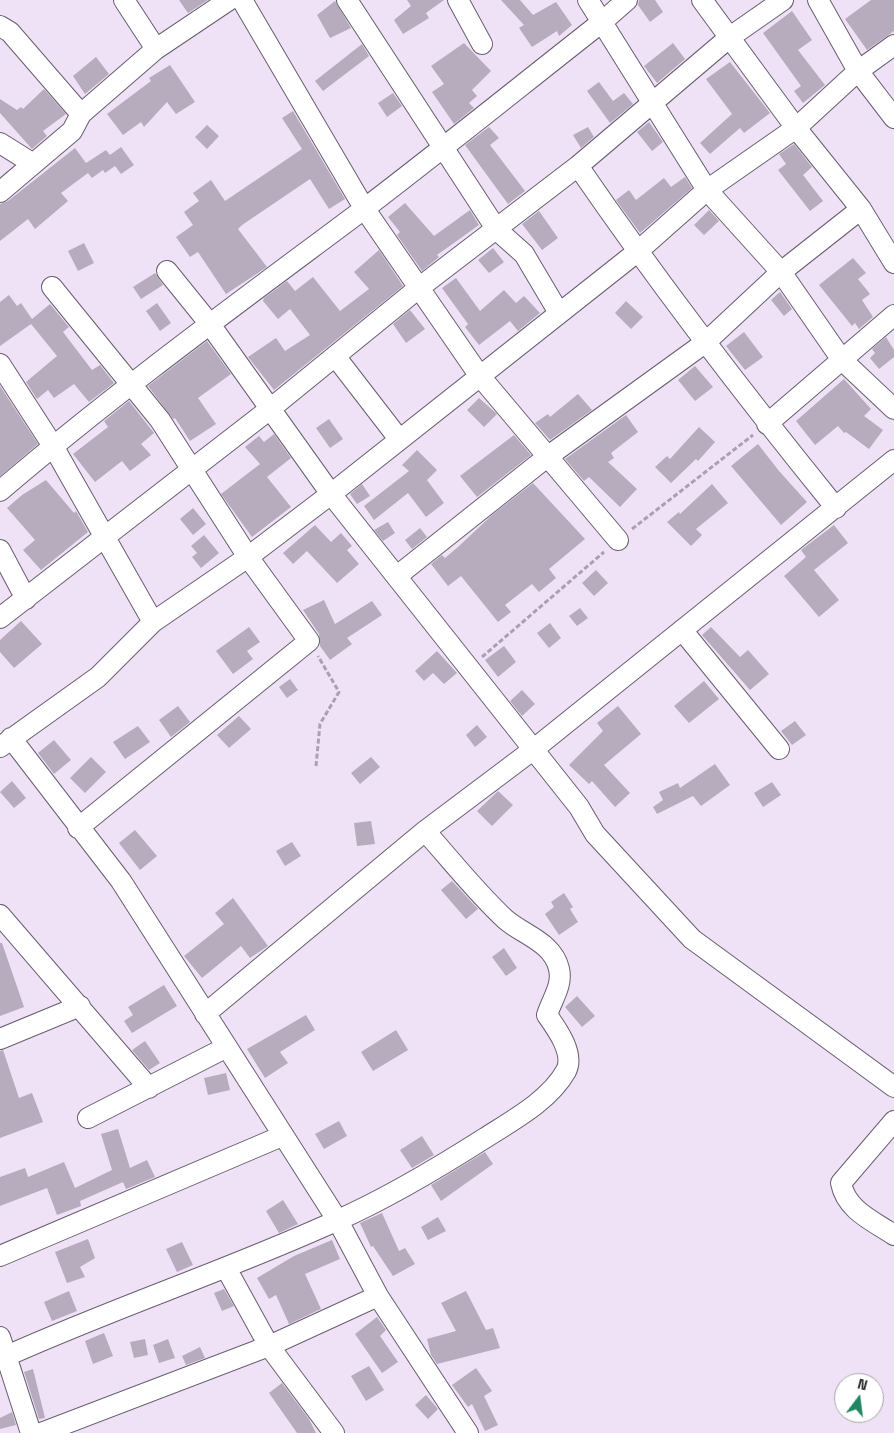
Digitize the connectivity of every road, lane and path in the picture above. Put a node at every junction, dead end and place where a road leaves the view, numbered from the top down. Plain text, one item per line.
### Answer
1 (124, 0) edge
2 (229, 0) edge
3 (242, 0) edge
4 (346, 0) edge
5 (458, 0) edge
6 (588, 0) edge
7 (627, 0) edge
8 (702, 0) edge
9 (783, 0) edge
10 (818, 0) edge
11 (602, 22) junction
12 (0, 26) edge
13 (730, 37) junction
14 (482, 44) dead end
15 (894, 45) edge
16 (156, 50) junction
17 (858, 71) junction
18 (652, 102) junction
19 (81, 114) junction
20 (894, 118) edge
21 (796, 128) junction
22 (0, 143) edge
23 (444, 146) junction
24 (32, 163) junction
25 (578, 166) junction
26 (707, 190) junction
27 (0, 192) edge
28 (364, 208) junction
29 (861, 209) junction
30 (497, 230) junction
31 (637, 252) junction
32 (894, 263) edge
33 (167, 271) dead end
34 (781, 272) junction
35 (52, 287) dead end
36 (420, 287) junction
37 (559, 313) junction
38 (894, 315) edge
39 (209, 323) junction
40 (706, 342) junction
41 (335, 356) junction
42 (842, 360) junction
43 (0, 364) edge
44 (479, 375) junction
45 (133, 384) junction
46 (270, 409) junction
47 (894, 409) edge
48 (768, 424) junction
49 (399, 439) junction
50 (53, 446) junction
51 (548, 457) junction
52 (894, 460) edge
53 (192, 470) junction
54 (0, 491) edge
55 (331, 494) junction
56 (836, 508) junction
57 (106, 537) junction
58 (618, 540) dead end
59 (0, 550) edge
60 (248, 557) junction
61 (396, 576) junction
62 (26, 599) junction
63 (0, 618) edge
64 (153, 622) junction
65 (682, 630) junction
66 (308, 641) junction
67 (5, 743) edge
68 (534, 749) junction
69 (779, 750) dead end
70 (316, 766) dead end
71 (78, 828) junction
72 (425, 831) junction
73 (0, 914) edge
74 (80, 1006) junction
75 (205, 1014) junction
76 (0, 1039) edge
77 (226, 1048) junction
78 (894, 1086) edge
79 (149, 1088) junction
80 (88, 1118) dead end
81 (894, 1121) edge
82 (282, 1136) junction
83 (338, 1221) junction
84 (894, 1235) edge
85 (0, 1256) edge
86 (226, 1268) junction
87 (378, 1296) junction
88 (269, 1346) junction
89 (2, 1351) edge
90 (31, 1433) edge
91 (41, 1433) edge
92 (334, 1433) edge
93 (468, 1433) edge

1 - 16 street
2 - 16 street
3 - 28 street
4 - 23 street
5 - 14 street
6 - 11 street
7 - 11 street
8 - 13 street
9 - 13 street
10 - 17 street
11 - 18 street
11 - 23 street
12 - 19 street
13 - 18 street
13 - 21 street
15 - 17 street
16 - 19 street
17 - 20 street
17 - 21 street
18 - 25 street
18 - 26 street
19 - 24 street
21 - 26 street
21 - 29 street
22 - 24 street
23 - 28 street
23 - 30 street
24 - 27 street
25 - 30 street
25 - 31 street
26 - 31 street
26 - 34 street
28 - 36 street
28 - 39 street
29 - 32 street
29 - 34 street
30 - 36 street
30 - 37 street
31 - 37 street
31 - 40 street
33 - 39 street
34 - 40 street
34 - 42 street
35 - 45 street
36 - 41 street
36 - 44 street
37 - 44 street
38 - 42 street
39 - 45 street
39 - 46 street
40 - 48 street
40 - 51 street
41 - 46 street
41 - 49 street
42 - 47 street
42 - 48 street
43 - 50 street
44 - 49 street
44 - 51 street
45 - 50 street
45 - 53 street
46 - 53 street
46 - 55 street
48 - 56 street
49 - 55 street
50 - 54 street
50 - 57 street
51 - 58 street
51 - 61 street
52 - 56 street
53 - 57 street
53 - 60 street
55 - 60 street
55 - 61 street
56 - 65 street
57 - 62 street
57 - 64 street
59 - 62 street
60 - 64 street
60 - 66 street
61 - 68 street
62 - 63 street
64 - 67 street
65 - 68 street
65 - 69 street
66 - 70 path
66 - 71 street
67 - 71 street
68 - 72 street
68 - 78 street
71 - 75 street
72 - 75 street
72 - 83 street
73 - 74 street
74 - 76 street
74 - 79 street
75 - 77 street
77 - 79 street
77 - 82 street
79 - 80 street
81 - 84 street
82 - 83 street
82 - 85 street
83 - 86 street
83 - 87 street
86 - 88 street
86 - 89 street
87 - 88 street
87 - 93 street
88 - 91 street
88 - 92 street
89 - 90 street

